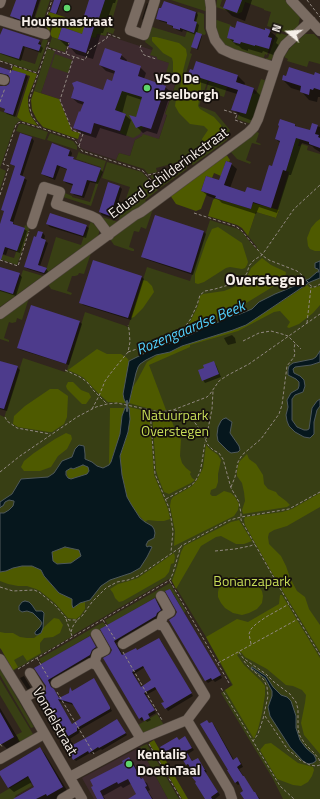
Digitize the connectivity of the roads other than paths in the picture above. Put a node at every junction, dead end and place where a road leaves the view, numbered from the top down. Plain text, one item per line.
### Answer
1 (1, 0) edge
2 (140, 0) edge
3 (155, 0) edge
4 (210, 0) edge
5 (291, 0) edge
6 (0, 3) edge
7 (315, 19) edge
8 (0, 20) edge
9 (320, 31) edge
10 (46, 32) road end
11 (274, 67) junction
12 (32, 224) road end
13 (109, 235) junction
14 (0, 314) edge
15 (161, 596) dead end
16 (160, 625) junction
17 (96, 634) dead end
18 (120, 646) road end
19 (0, 659) edge
20 (94, 664) junction
21 (30, 673) dead end
22 (54, 684) road end
23 (24, 698) junction
24 (187, 720) junction
25 (44, 734) junction
26 (143, 738) junction
27 (0, 760) edge
28 (70, 777) junction
29 (79, 795) edge
30 (62, 799) edge
31 (232, 799) edge

1 - 6 street
2 - 3 street
4 - 11 street
5 - 7 street
7 - 9 street
7 - 11 street, Eduard Schilderinkstraat
8 - 10 street
11 - 13 street, Eduard Schilderinkstraat
12 - 13 street
13 - 14 street, Eduard Schilderinkstraat
15 - 16 street
16 - 18 street
16 - 24 street
17 - 20 street
19 - 23 street, Vondelstraat
20 - 22 street
20 - 26 street
21 - 23 street
23 - 25 street, Vondelstraat
24 - 26 street
24 - 31 street
25 - 27 street
25 - 28 street, Vondelstraat
26 - 28 street
28 - 29 street, Vondelstraat
29 - 30 street

